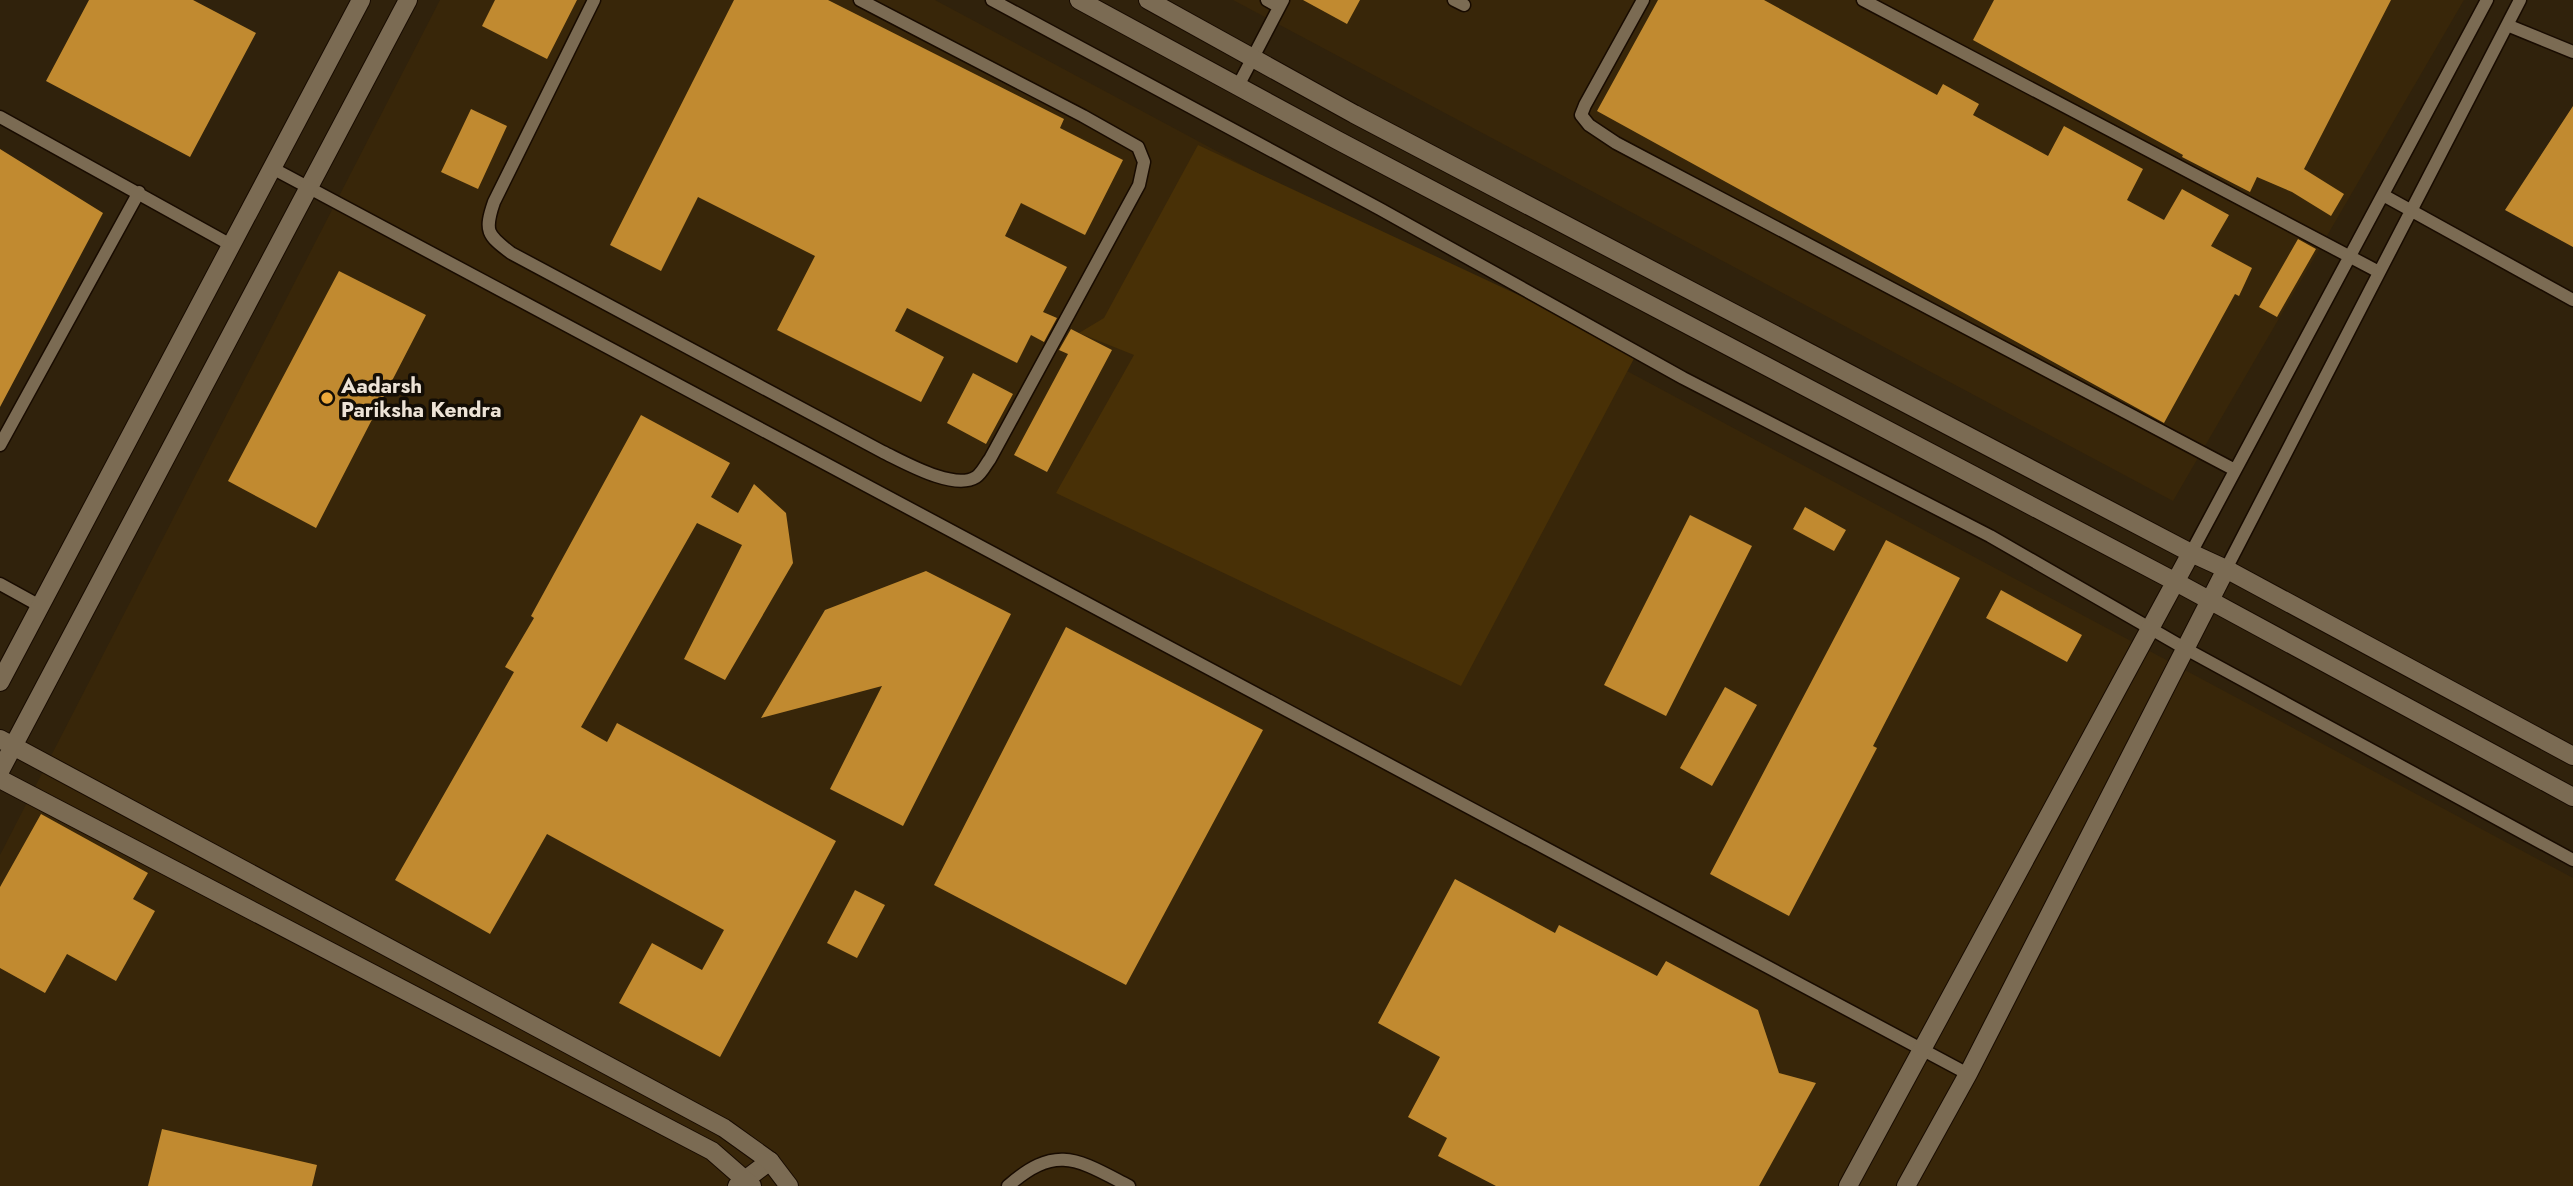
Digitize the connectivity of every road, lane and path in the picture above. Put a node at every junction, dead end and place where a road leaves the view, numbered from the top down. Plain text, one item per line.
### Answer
1 (361, 0) edge
2 (408, 0) edge
3 (594, 0) edge
4 (860, 0) edge
5 (992, 0) edge
6 (1079, 0) edge
7 (1148, 0) edge
8 (1267, 0) edge
9 (1643, 0) edge
10 (1863, 0) edge
11 (2487, 0) edge
12 (2520, 0) edge
13 (1281, 3) edge
14 (2507, 25) junction
15 (2573, 52) edge
16 (1252, 56) junction
17 (1238, 86) junction
18 (0, 117) edge
19 (272, 168) junction
20 (308, 188) junction
21 (138, 192) junction
22 (2383, 195) junction
23 (2410, 212) junction
24 (231, 245) junction
25 (2350, 256) junction
26 (2379, 272) junction
27 (2573, 300) edge
28 (0, 445) edge
29 (2235, 470) junction
30 (2190, 553) junction
31 (2226, 569) junction
32 (2174, 581) junction
33 (0, 584) edge
34 (2209, 601) junction
35 (40, 606) junction
36 (2149, 628) junction
37 (2186, 649) junction
38 (0, 682) edge
39 (7, 743) edge
40 (2573, 755) edge
41 (0, 771) edge
42 (0, 779) edge
43 (2573, 797) edge
44 (2573, 860) edge
45 (1922, 1049) junction
46 (1968, 1074) junction
47 (770, 1161) junction
48 (745, 1184) edge
49 (789, 1186) edge
50 (1008, 1186) edge
51 (1129, 1186) edge
52 (1848, 1186) edge
53 (1906, 1186) edge

1 - 19 street
2 - 20 street
3 - 4 lane
5 - 36 lane
6 - 17 street
7 - 16 street
8 - 13 lane
9 - 29 lane
10 - 25 lane
11 - 22 lane
12 - 14 lane
13 - 16 lane
14 - 15 lane
14 - 23 lane
16 - 17 lane
16 - 30 street
17 - 32 street
18 - 21 lane
19 - 20 lane
19 - 24 street
20 - 39 street
20 - 45 lane
21 - 24 lane
21 - 28 lane
22 - 23 lane
22 - 25 lane
23 - 26 lane
23 - 27 lane
24 - 35 street
25 - 26 lane
25 - 29 lane
26 - 31 lane
29 - 30 lane
30 - 31 street
30 - 32 street
31 - 34 street
31 - 40 street
32 - 34 street
32 - 36 street
33 - 35 lane
34 - 37 street
34 - 43 street
35 - 38 street
36 - 37 lane
36 - 45 street
37 - 44 lane
37 - 46 street
39 - 41 street
39 - 47 street
42 - 48 street
45 - 46 lane
45 - 52 street
46 - 53 street
47 - 48 street
47 - 49 street
50 - 51 lane

